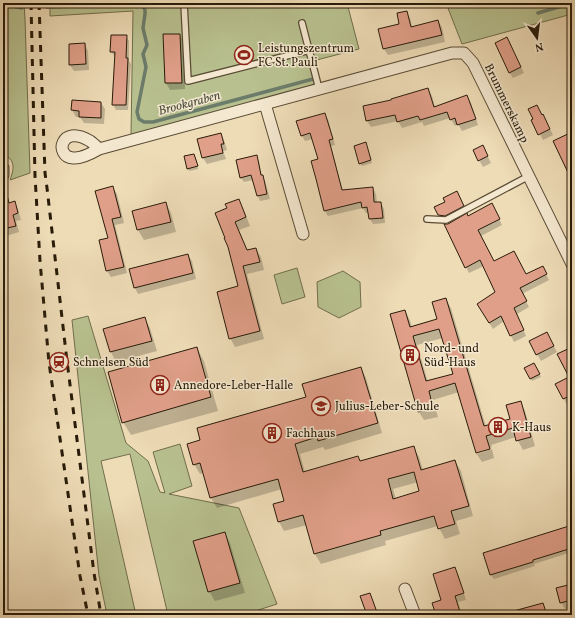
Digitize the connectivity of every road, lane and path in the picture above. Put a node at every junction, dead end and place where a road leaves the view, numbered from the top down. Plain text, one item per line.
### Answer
1 (184, 3) edge
2 (302, 23) dead end
3 (310, 50) junction
4 (319, 89) junction
5 (265, 104) junction
6 (99, 149) dead end
7 (3, 168) edge
8 (3, 175) edge
9 (529, 176) junction
10 (427, 219) dead end
11 (302, 234) dead end
12 (572, 264) edge
13 (405, 589) dead end
14 (415, 615) edge

1 - 3 lane
2 - 3 lane
3 - 4 lane
4 - 5 street, Brummerskamp
4 - 9 street, Brummerskamp
5 - 6 street, Brummerskamp
5 - 11 street
7 - 8 street
9 - 10 lane
9 - 12 street, Brummerskamp
13 - 14 street

